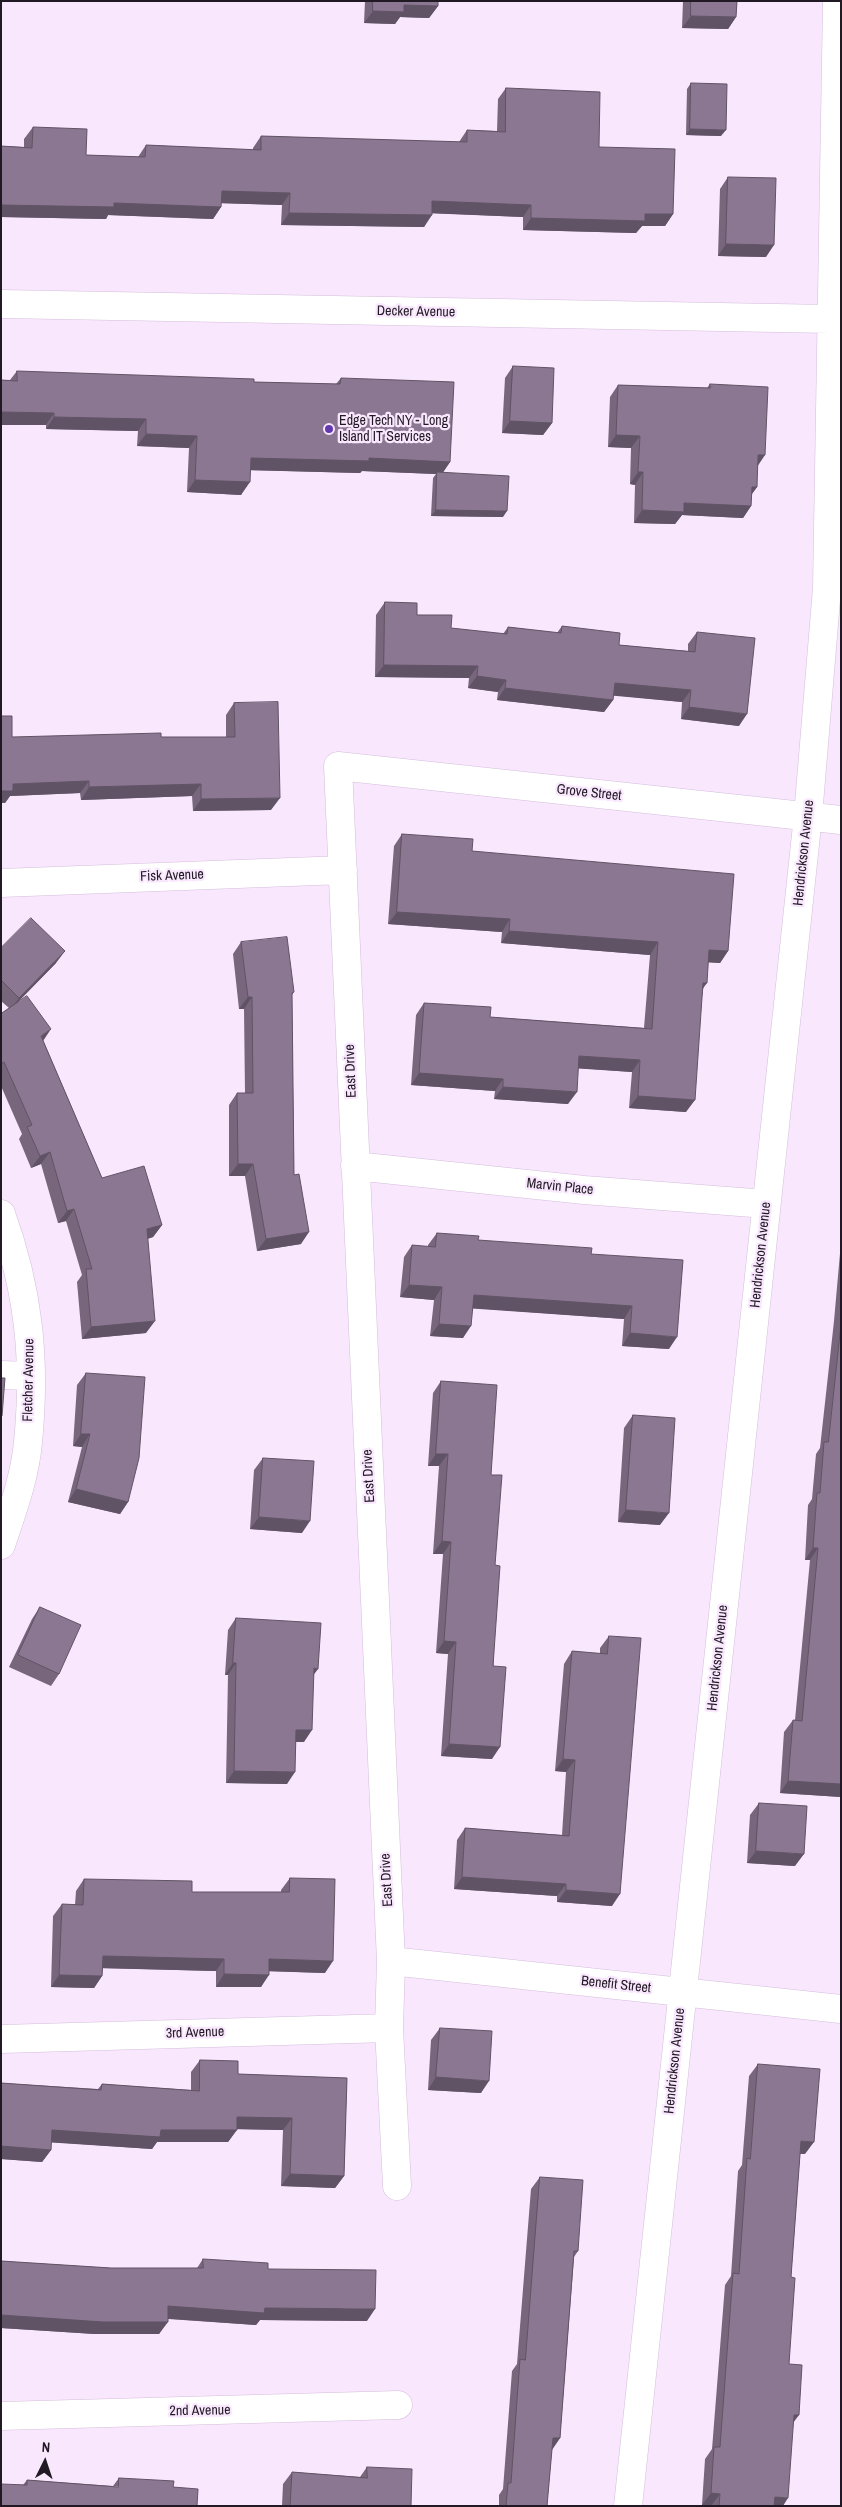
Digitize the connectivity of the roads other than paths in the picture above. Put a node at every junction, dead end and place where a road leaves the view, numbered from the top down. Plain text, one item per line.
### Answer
1 (837, 1) edge
2 (1, 304) edge
3 (831, 319) junction
4 (338, 766) joint
5 (808, 816) junction
6 (841, 820) edge
7 (343, 870) junction
8 (1, 883) edge
9 (355, 1166) junction
10 (766, 1204) junction
11 (1, 1214) edge
12 (1, 1375) edge
13 (30, 1376) junction
14 (1, 1545) edge
15 (391, 1961) junction
16 (683, 1992) junction
17 (841, 2009) edge
18 (390, 2028) junction
19 (1, 2039) edge
20 (397, 2186) dead end
21 (398, 2406) dead end
22 (1, 2416) edge
23 (628, 2506) edge

1 - 3 street, Hendrickson Avenue
2 - 3 street, Decker Avenue
3 - 5 street, Hendrickson Avenue
4 - 5 street, Grove Street
4 - 7 street, East Drive
5 - 6 street, Grove Street
5 - 10 street, Hendrickson Avenue
7 - 8 street, Fisk Avenue
7 - 9 street, East Drive
9 - 10 street, Marvin Place
9 - 15 street, East Drive
10 - 16 street, Hendrickson Avenue
11 - 13 street, Fletcher Avenue
12 - 13 street
13 - 14 street, Fletcher Avenue
15 - 16 street, Benefit Street
15 - 18 street, East Drive
16 - 17 street, Benefit Street
16 - 23 street, Hendrickson Avenue
18 - 19 street, 3rd Avenue
18 - 20 street, East Drive
21 - 22 street, 2nd Avenue

